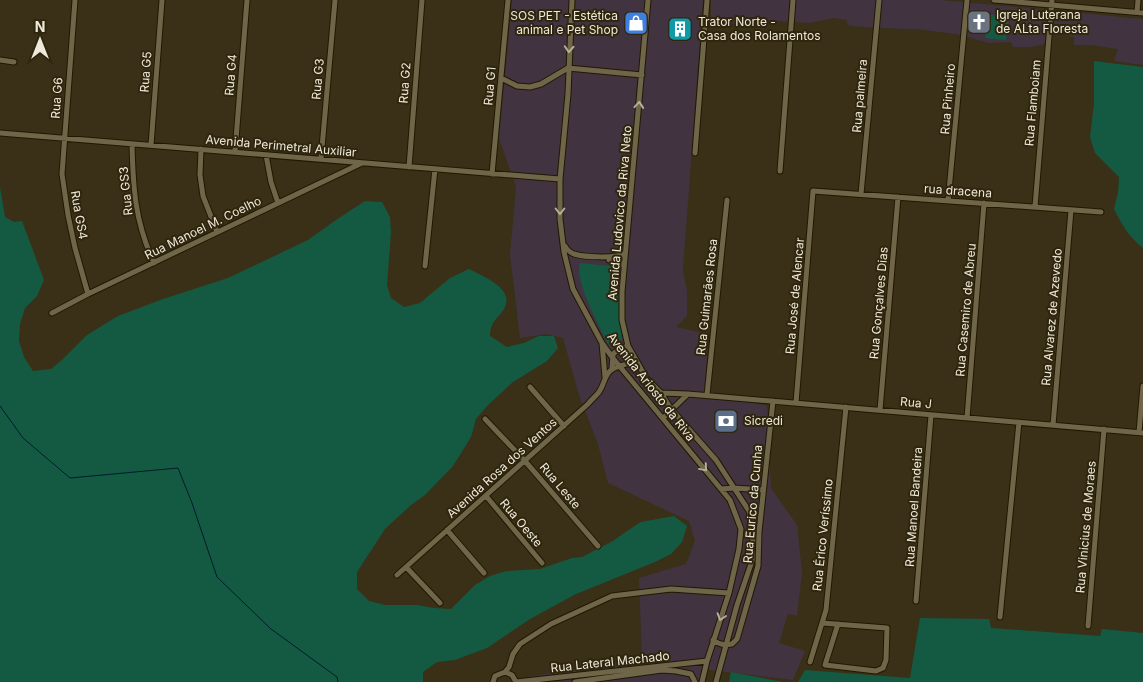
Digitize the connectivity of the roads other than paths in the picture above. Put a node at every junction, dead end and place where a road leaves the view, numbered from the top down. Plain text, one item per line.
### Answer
1 (75, 0) edge
2 (162, 0) edge
3 (247, 0) edge
4 (335, 0) edge
5 (422, 0) edge
6 (508, 0) edge
7 (572, 0) edge
8 (648, 0) edge
9 (707, 0) edge
10 (793, 0) edge
11 (879, 0) edge
12 (967, 0) edge
13 (994, 0) edge
14 (1138, 0) edge
15 (1052, 2) edge
16 (1140, 12) edge
17 (0, 60) edge
18 (14, 62) dead end
19 (568, 68) junction
20 (642, 74) junction
21 (501, 78) junction
22 (0, 133) edge
23 (64, 138) junction
24 (132, 144) junction
25 (151, 145) junction
26 (201, 149) junction
27 (235, 152) junction
28 (695, 153) dead end
29 (266, 155) junction
30 (321, 160) junction
31 (363, 163) junction
32 (409, 167) junction
33 (435, 169) junction
34 (780, 171) dead end
35 (492, 174) junction
36 (560, 179) junction
37 (814, 191) joint
38 (862, 194) junction
39 (898, 197) junction
40 (728, 200) dead end
41 (948, 201) junction
42 (278, 203) junction
43 (984, 204) junction
44 (1035, 207) junction
45 (1071, 210) junction
46 (1101, 212) dead end
47 (217, 232) junction
48 (563, 241) junction
49 (625, 253) junction
50 (574, 256) junction
51 (596, 257) junction
52 (567, 262) junction
53 (154, 263) junction
54 (425, 266) dead end
55 (624, 266) junction
56 (88, 294) junction
57 (52, 313) dead end
58 (602, 343) junction
59 (628, 346) junction
60 (612, 357) junction
61 (636, 360) junction
62 (620, 364) junction
63 (612, 369) junction
64 (605, 377) junction
65 (1143, 386) edge
66 (530, 387) dead end
67 (661, 393) junction
68 (688, 394) junction
69 (707, 396) junction
70 (773, 401) junction
71 (796, 403) junction
72 (846, 407) junction
73 (671, 409) junction
74 (880, 410) junction
75 (931, 414) junction
76 (663, 418) junction
77 (967, 418) junction
78 (485, 419) dead end
79 (1019, 422) junction
80 (1053, 425) junction
81 (564, 426) junction
82 (1104, 429) junction
83 (1141, 432) edge
84 (525, 460) junction
85 (734, 488) junction
86 (722, 489) junction
87 (763, 490) junction
88 (486, 496) junction
89 (447, 530) junction
90 (753, 530) junction
91 (759, 532) junction
92 (598, 546) dead end
93 (542, 563) dead end
94 (406, 567) junction
95 (484, 573) dead end
96 (397, 575) dead end
97 (729, 592) junction
98 (916, 601) dead end
99 (440, 603) dead end
100 (737, 605) junction
101 (746, 607) junction
102 (1000, 617) dead end
103 (822, 623) junction
104 (838, 624) junction
105 (1088, 626) dead end
106 (713, 640) junction
107 (726, 645) junction
108 (707, 661) junction
109 (810, 662) dead end
110 (505, 672) junction
111 (493, 682) edge
112 (516, 682) edge
113 (575, 682) edge
114 (695, 682) edge
115 (702, 682) edge
116 (716, 682) edge

1 - 23 street, Rua G6
2 - 25 street, Rua G5
3 - 27 street, Rua G4
4 - 30 street, Rua G3
5 - 32 street, Rua G2
6 - 21 street, Rua G1
7 -> 19 street, Avenida Ariosto da Riva
8 - 20 street, Avenida Ludovico da Riva Neto
9 - 28 street
10 - 34 street
11 - 38 street, Rua palmeira
12 - 41 street, Rua Pinheiro
13 - 15 street
14 - 16 street
15 - 16 street
15 - 44 street, Rua Flamboiam
17 - 18 street
19 - 20 street
19 - 21 street
19 - 36 street, Avenida Ariosto da Riva
49 -> 20 street, Avenida Ludovico da Riva Neto
21 - 35 street, Rua G1
22 - 23 street, Avenida Perimetral Auxiliar
23 - 24 street, Avenida Perimetral Auxiliar
23 - 56 street, Rua GS4
24 - 25 street, Avenida Perimetral Auxiliar
24 - 53 street, Rua GS3
25 - 26 street, Avenida Perimetral Auxiliar
26 - 27 street, Avenida Perimetral Auxiliar
26 - 47 street
27 - 29 street, Avenida Perimetral Auxiliar
29 - 30 street, Avenida Perimetral Auxiliar
29 - 42 street
30 - 31 street, Avenida Perimetral Auxiliar
31 - 32 street, Avenida Perimetral Auxiliar
31 - 42 street, Rua Manoel M. Coelho
32 - 33 street, Avenida Perimetral Auxiliar
33 - 35 street, Avenida Perimetral Auxiliar
33 - 54 street
35 - 36 street, Avenida Perimetral Auxiliar
36 -> 48 street, Avenida Ariosto da Riva
37 - 38 street, rua dracena
37 - 71 street, Rua José de Alencar
38 - 39 street, rua dracena
39 - 41 street, rua dracena
39 - 74 street, Rua Gonçalves Dias
40 - 69 street, Rua Guimarães Rosa
41 - 43 street, rua dracena
42 - 47 street, Rua Manoel M. Coelho
43 - 44 street, rua dracena
43 - 77 street, Rua Casemiro de Abreu
44 - 45 street, rua dracena
45 - 46 street, rua dracena
45 - 80 street, Rua Alvarez de Azevedo
47 - 53 street, Rua Manoel M. Coelho
48 - 50 street
48 - 52 street, Avenida Ariosto da Riva
49 - 51 street
49 - 55 street, Avenida Ludovico da Riva Neto
50 - 51 street
50 - 52 street
51 - 55 street
52 - 58 street, Avenida Ariosto da Riva
53 - 56 street, Rua Manoel M. Coelho
55 - 59 street, Avenida Ludovico da Riva Neto
56 - 57 street, Rua Manoel M. Coelho
58 - 60 street, Avenida Ariosto da Riva
58 - 64 street
59 - 60 street
59 - 61 street, Avenida Ludovico da Riva Neto
60 - 62 street, Avenida Ariosto da Riva
60 - 63 street
61 - 62 street, Avenida Rosa dos Ventos
61 - 67 street, Avenida Ludovico da Riva Neto
62 - 63 street, Avenida Rosa dos Ventos
62 - 76 street, Avenida Ariosto da Riva
63 - 64 street, Avenida Rosa dos Ventos
64 - 81 street, Avenida Rosa dos Ventos
65 - 83 street
66 - 81 street
67 - 68 street, Rua J
67 - 73 street, Avenida Ludovico da Riva Neto
68 - 69 street, Rua J
68 - 73 street
69 - 70 street, Rua J
70 - 71 street, Rua J
70 - 87 street, Rua Eurico da Cunha
71 - 72 street, Rua J
72 - 74 street, Rua J
72 - 103 street, Rua Érico Veríssimo
73 - 76 street
73 - 85 street, Avenida Ludovico da Riva Neto
74 - 75 street, Rua J
75 - 77 street, Rua J
75 - 98 street, Rua Manoel Bandeira
76 -> 86 street, Avenida Ariosto da Riva
77 - 79 street, Rua J
78 - 84 street, Rua Leste
79 - 80 street, Rua J
79 - 102 street
80 - 82 street, Rua J
81 - 84 street, Avenida Rosa dos Ventos
82 - 83 street, Rua J
82 - 105 street, Rua Vinicius de Moraes
84 - 88 street, Avenida Rosa dos Ventos
84 - 92 street, Rua Leste
85 - 86 street
85 - 87 street
85 - 90 street, Avenida Ludovico da Riva Neto
86 - 97 street, Avenida Ariosto da Riva
87 - 91 street, Rua Eurico da Cunha
88 - 89 street, Avenida Rosa dos Ventos
88 - 93 street, Rua Oeste
89 - 94 street, Avenida Rosa dos Ventos
89 - 95 street
90 - 91 street
90 - 100 street, Avenida Ludovico da Riva Neto
91 - 101 street, Rua Eurico da Cunha
94 - 96 street, Avenida Rosa dos Ventos
94 - 99 street
97 -> 106 street, Avenida Ariosto da Riva
97 - 110 street
100 - 101 street
100 - 107 street, Avenida Ludovico da Riva Neto
101 - 107 street, Rua Eurico da Cunha
103 - 104 street
103 - 109 street, Rua Érico Veríssimo
104 - 104 street
106 - 107 street
106 - 108 street, Avenida Ariosto da Riva
107 - 116 street, Avenida Ludovico da Riva Neto
108 - 112 street, Rua Lateral Machado
108 - 115 street, Avenida Ariosto da Riva
110 - 111 street
110 - 112 street
113 - 114 street

